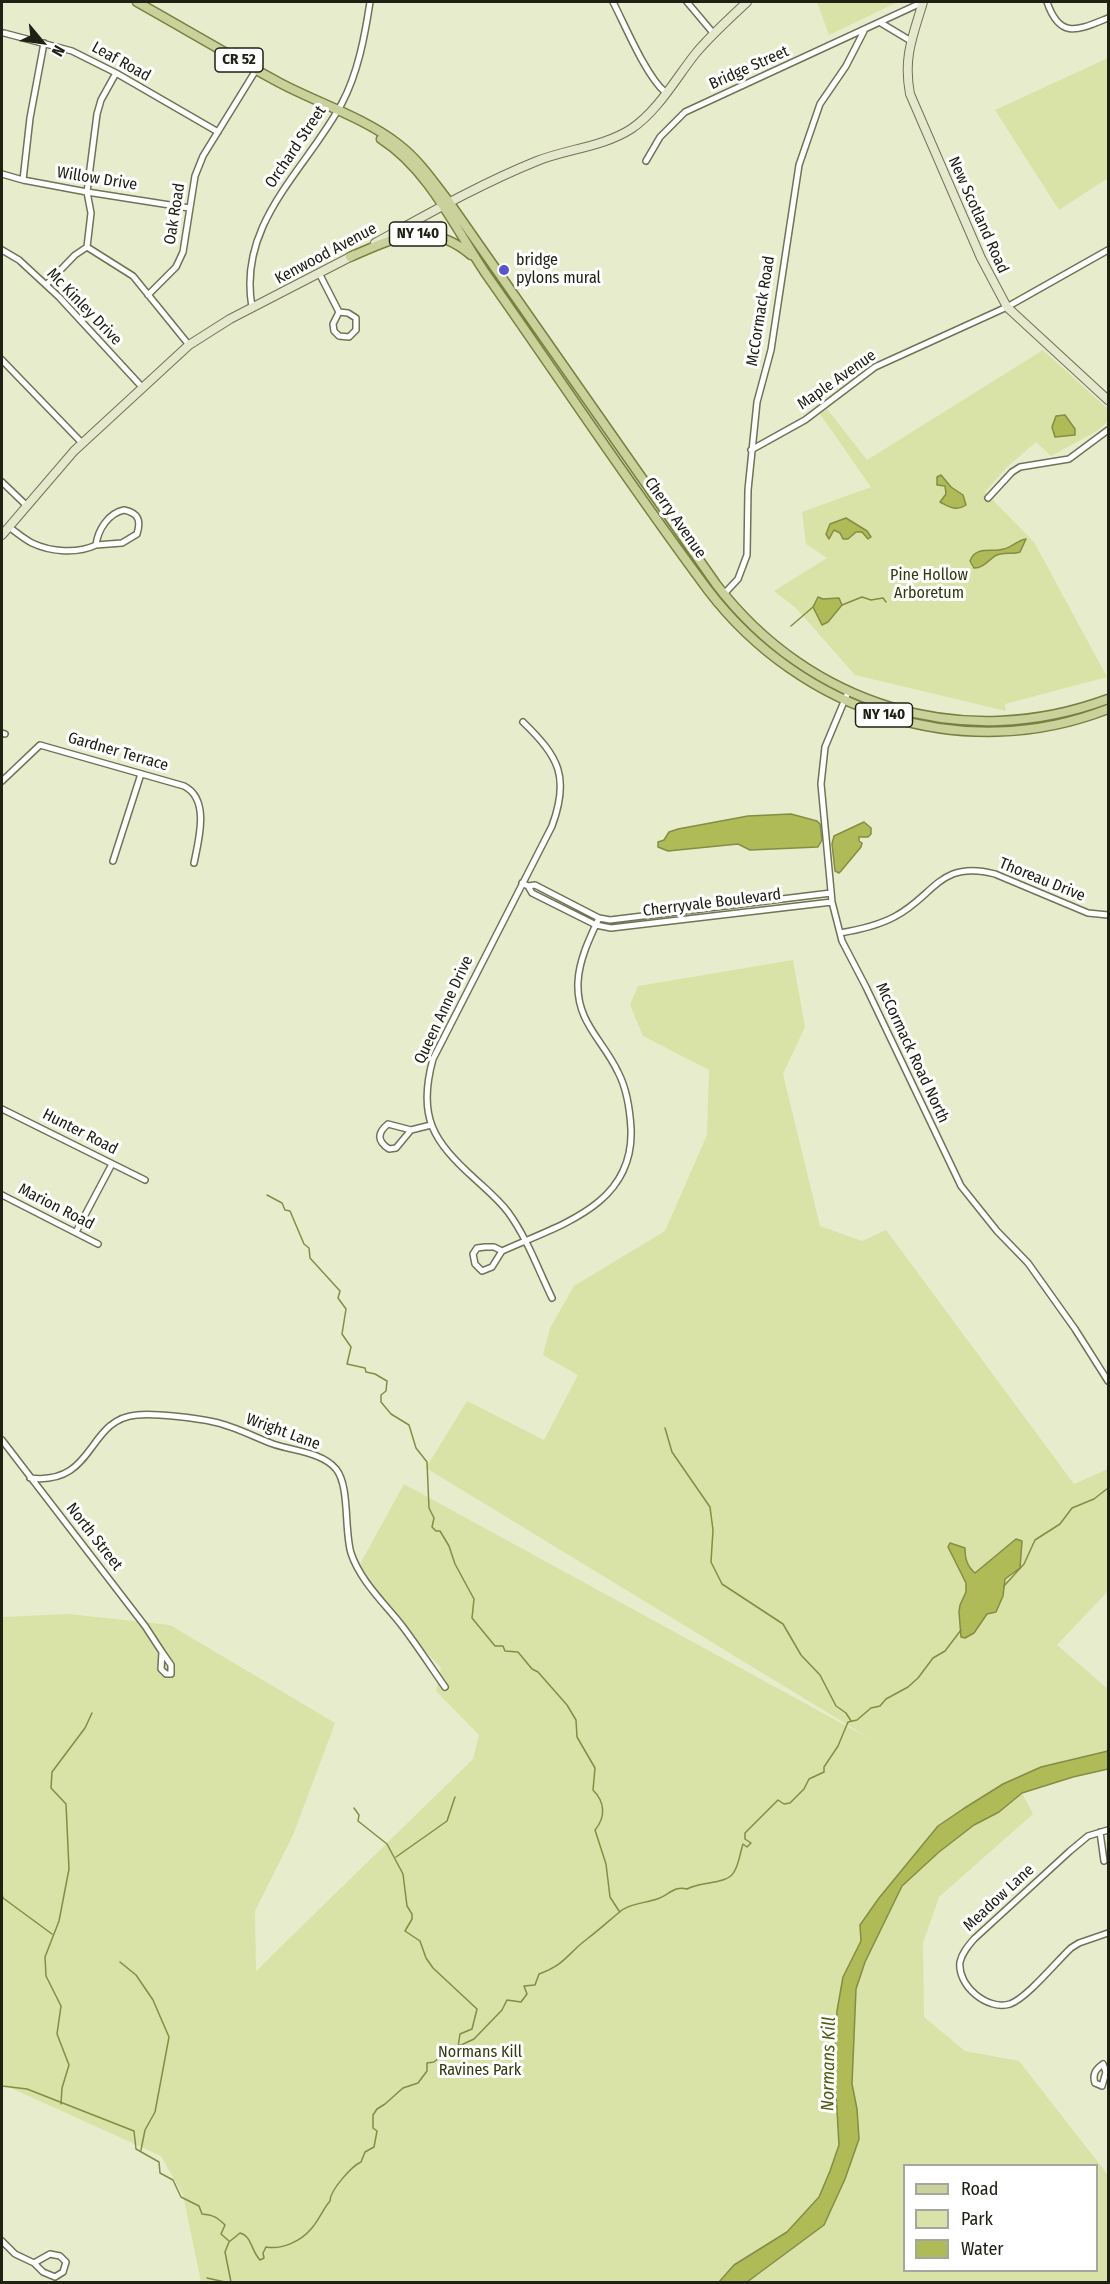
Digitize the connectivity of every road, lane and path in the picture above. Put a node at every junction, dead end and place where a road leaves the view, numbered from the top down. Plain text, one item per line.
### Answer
1 (137, 2) edge
2 (370, 2) edge
3 (613, 2) edge
4 (687, 2) edge
5 (747, 2) edge
6 (923, 2) edge
7 (1047, 2) edge
8 (1108, 18) edge
9 (881, 23) junction
10 (864, 31) junction
11 (4, 33) dead end
12 (714, 34) junction
13 (911, 41) junction
14 (44, 43) junction
15 (256, 70) junction
16 (116, 73) junction
17 (665, 92) junction
18 (340, 112) junction
19 (218, 132) junction
20 (646, 161) dead end
21 (2, 174) edge
22 (23, 180) junction
23 (87, 192) junction
24 (445, 204) junction
25 (189, 208) junction
26 (87, 247) junction
27 (2, 250) edge
28 (1108, 250) edge
29 (350, 257) junction
30 (480, 265) junction
31 (319, 273) junction
32 (46, 285) junction
33 (148, 295) junction
34 (252, 307) junction
35 (1007, 307) junction
36 (339, 312) junction
37 (189, 345) junction
38 (2, 360) edge
39 (142, 387) junction
40 (1108, 400) edge
41 (1108, 430) edge
42 (82, 443) junction
43 (751, 450) junction
44 (2, 482) edge
45 (988, 498) dead end
46 (27, 506) junction
47 (9, 526) junction
48 (2, 535) edge
49 (96, 545) junction
50 (720, 597) junction
51 (846, 696) junction
52 (1108, 699) edge
53 (1108, 709) edge
54 (523, 722) dead end
55 (141, 774) junction
56 (2, 781) edge
57 (113, 861) dead end
58 (194, 863) dead end
59 (525, 884) junction
60 (831, 894) junction
61 (763, 902) junction
62 (832, 902) junction
63 (764, 910) junction
64 (693, 911) junction
65 (1108, 915) edge
66 (599, 918) junction
67 (694, 919) junction
68 (596, 925) junction
69 (840, 933) junction
70 (2, 1109) edge
71 (431, 1125) junction
72 (411, 1130) junction
73 (112, 1164) junction
74 (145, 1180) dead end
75 (2, 1195) edge
76 (76, 1232) junction
77 (525, 1240) junction
78 (98, 1244) dead end
79 (502, 1251) junction
80 (552, 1298) dead end
81 (1108, 1381) edge
82 (2, 1440) edge
83 (30, 1478) junction
84 (162, 1652) dead end
85 (445, 1687) dead end
86 (1108, 1830) edge
87 (1100, 1832) junction
88 (1104, 1861) dead end
89 (1108, 1933) edge
90 (2, 2241) edge
91 (34, 2263) junction

1 - 15 main road, Cherry Avenue / CR 52
2 - 18 street, Orchard Street
3 - 17 street
4 - 12 street
5 - 12 main road, Kenwood Avenue
6 - 9 street, Bridge Street
6 - 13 main road, New Scotland Road
7 - 8 street
9 - 10 street, Bridge Street
9 - 13 street
10 - 20 street, Bridge Street
10 - 43 street, McCormack Road
11 - 14 street, Leaf Road
12 - 17 main road, Kenwood Avenue
13 - 35 main road, New Scotland Road
14 - 16 street, Leaf Road
14 - 22 street
15 - 18 main road, Cherry Avenue / CR 52
15 - 19 street, Oak Road
16 - 19 street, Leaf Road
16 - 23 street
17 - 24 main road, Kenwood Avenue
18 - 24 main road, Cherry Avenue / CR 52
18 - 34 street, Orchard Street
19 - 25 street, Oak Road
21 - 22 street, Willow Drive
22 - 23 street, Willow Drive
23 - 25 street, Willow Drive
23 - 26 street
24 - 29 main road, Kenwood Avenue / NY 140
24 - 30 main road, Cherry Avenue / CR 52
24 - 50 main road, Cherry Avenue / NY 140
25 - 33 street, Oak Road
26 - 32 street
26 - 33 street
27 - 32 street, Mc Kinley Drive
28 - 35 street, Maple Avenue
29 - 30 main road, NY 140
29 - 31 main road, Kenwood Avenue / NY 140
30 - 50 main road, Cherry Avenue / NY 140
31 - 34 main road, Kenwood Avenue / NY 140
31 - 36 street
32 - 39 street, Mc Kinley Drive
33 - 37 street
34 - 37 main road, Kenwood Avenue / NY 140
35 - 40 main road, New Scotland Road
35 - 43 street, Maple Avenue
36 - 36 street
37 - 39 main road, Kenwood Avenue / NY 140
38 - 42 street
39 - 42 main road, Kenwood Avenue / NY 140
41 - 45 street
42 - 46 main road, Kenwood Avenue / NY 140
43 - 50 street, McCormack Road
44 - 46 street
46 - 47 main road, Kenwood Avenue / NY 140
47 - 48 main road, Kenwood Avenue / NY 140
47 - 49 street
49 - 49 street
50 - 51 main road, Cherry Avenue / NY 140
51 - 52 main road, Cherry Avenue / NY 140
51 - 53 main road, Cherry Avenue / NY 140
51 - 60 street, McCormack Road North
54 - 59 street, Queen Anne Drive
55 - 56 street, Gardner Terrace
55 - 57 street
55 - 58 street, Gardner Terrace
59 - 66 street
59 - 68 street
59 - 71 street, Queen Anne Drive
60 - 61 street, Cherryvale Boulevard
60 - 62 street, McCormack Road North
61 - 63 street
61 - 64 street, Cherryvale Boulevard
62 - 63 street, Cherryvale Boulevard
62 - 69 street, McCormack Road North
63 - 67 street, Cherryvale Boulevard
64 - 66 street, Cherryvale Boulevard
64 - 67 street
65 - 69 street, Thoreau Drive
66 - 68 street
67 - 68 street, Cherryvale Boulevard
68 - 77 street
69 - 81 street, McCormack Road North
70 - 73 street, Hunter Road
71 - 72 street
71 - 77 street, Queen Anne Drive
72 - 72 street
73 - 74 street, Hunter Road
73 - 76 street
75 - 76 street, Marion Road
76 - 78 street, Marion Road
77 - 79 street
77 - 80 street, Queen Anne Drive
79 - 79 street
82 - 83 street, North Street
83 - 84 street, North Street
83 - 85 street, Wright Lane
86 - 87 street, Meadow Lane
87 - 88 street
87 - 89 street, Meadow Lane
90 - 91 street
91 - 91 street

